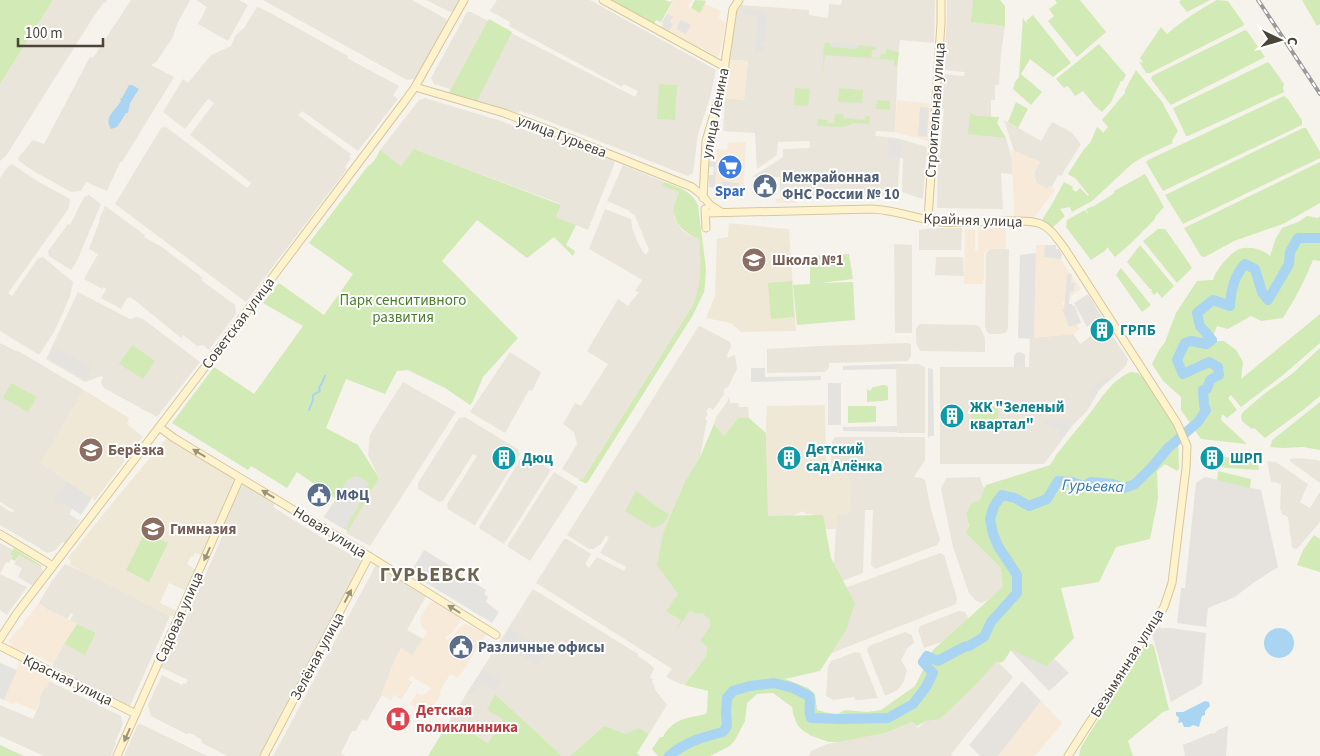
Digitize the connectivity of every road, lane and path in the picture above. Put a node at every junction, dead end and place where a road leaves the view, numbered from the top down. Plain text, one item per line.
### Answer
1 (464, 0) edge
2 (603, 0) edge
3 (739, 0) edge
4 (941, 0) edge
5 (724, 67) junction
6 (416, 87) junction
7 (703, 196) junction
8 (721, 212) junction
9 (706, 213) junction
10 (928, 219) junction
11 (159, 426) junction
12 (1187, 446) joint
13 (240, 478) junction
14 (0, 534) edge
15 (369, 556) junction
16 (53, 566) junction
17 (496, 635) dead end
18 (0, 639) edge
19 (0, 646) edge
20 (136, 714) junction
21 (117, 756) edge
22 (264, 756) edge
23 (1068, 756) edge

1 - 6 main road, Советская улица
2 - 5 main road
3 - 5 main road, улица Ленина
4 - 10 main road, Строительная улица
5 - 7 main road, улица Ленина
6 - 7 main road, улица Гурьева
6 - 11 main road, Советская улица
7 - 8 main road, улица Гурьева
7 - 9 main road, улица Ленина
8 - 9 main road, Крайняя улица
8 - 9 main road, улица Ленина
8 - 10 main road, Крайняя улица
10 - 12 main road, Крайняя улица
13 -> 11 main road, Новая улица
11 - 16 main road, Советская улица
12 - 23 main road, Безымянная улица
15 -> 13 main road, Новая улица
13 -> 20 main road, Садовая улица
14 - 16 main road
17 -> 15 main road, Новая улица
22 -> 15 main road, Зелёная улица
16 - 18 main road, Советская улица
19 - 20 main road, Красная улица
20 -> 21 main road, Садовая улица

